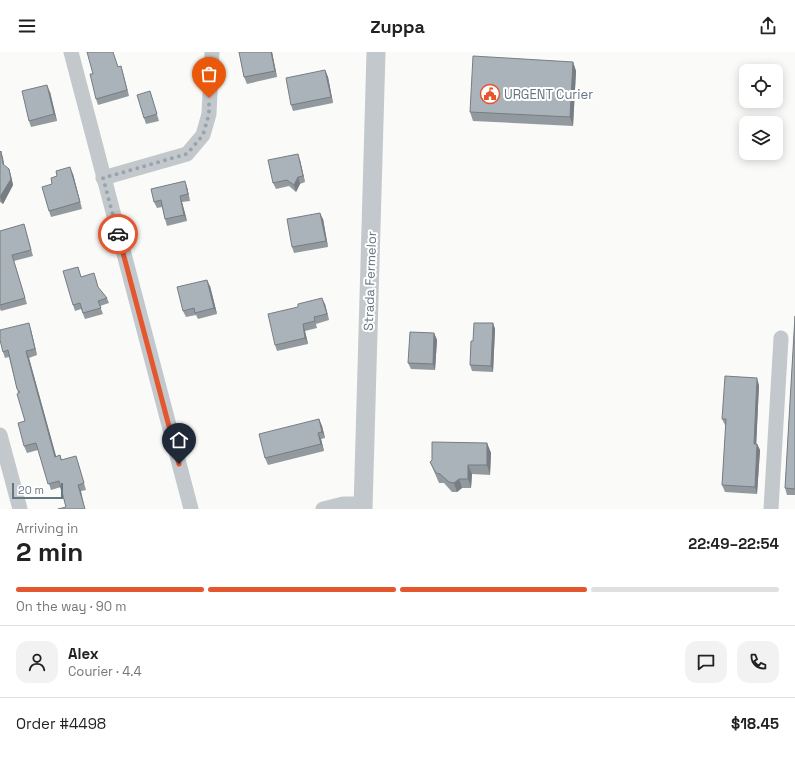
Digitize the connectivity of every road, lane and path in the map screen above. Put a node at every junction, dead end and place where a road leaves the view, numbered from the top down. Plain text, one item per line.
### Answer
1 (70, 52) edge
2 (212, 52) edge
3 (376, 52) edge
4 (103, 178) junction
5 (781, 338) dead end
6 (0, 436) edge
7 (364, 506) edge
8 (20, 509) edge
9 (191, 509) edge
10 (323, 509) edge
11 (771, 509) edge

1 - 4 street
2 - 4 street
3 - 7 street, Strada Fermelor
4 - 9 street
5 - 11 street
6 - 8 street
7 - 10 street

